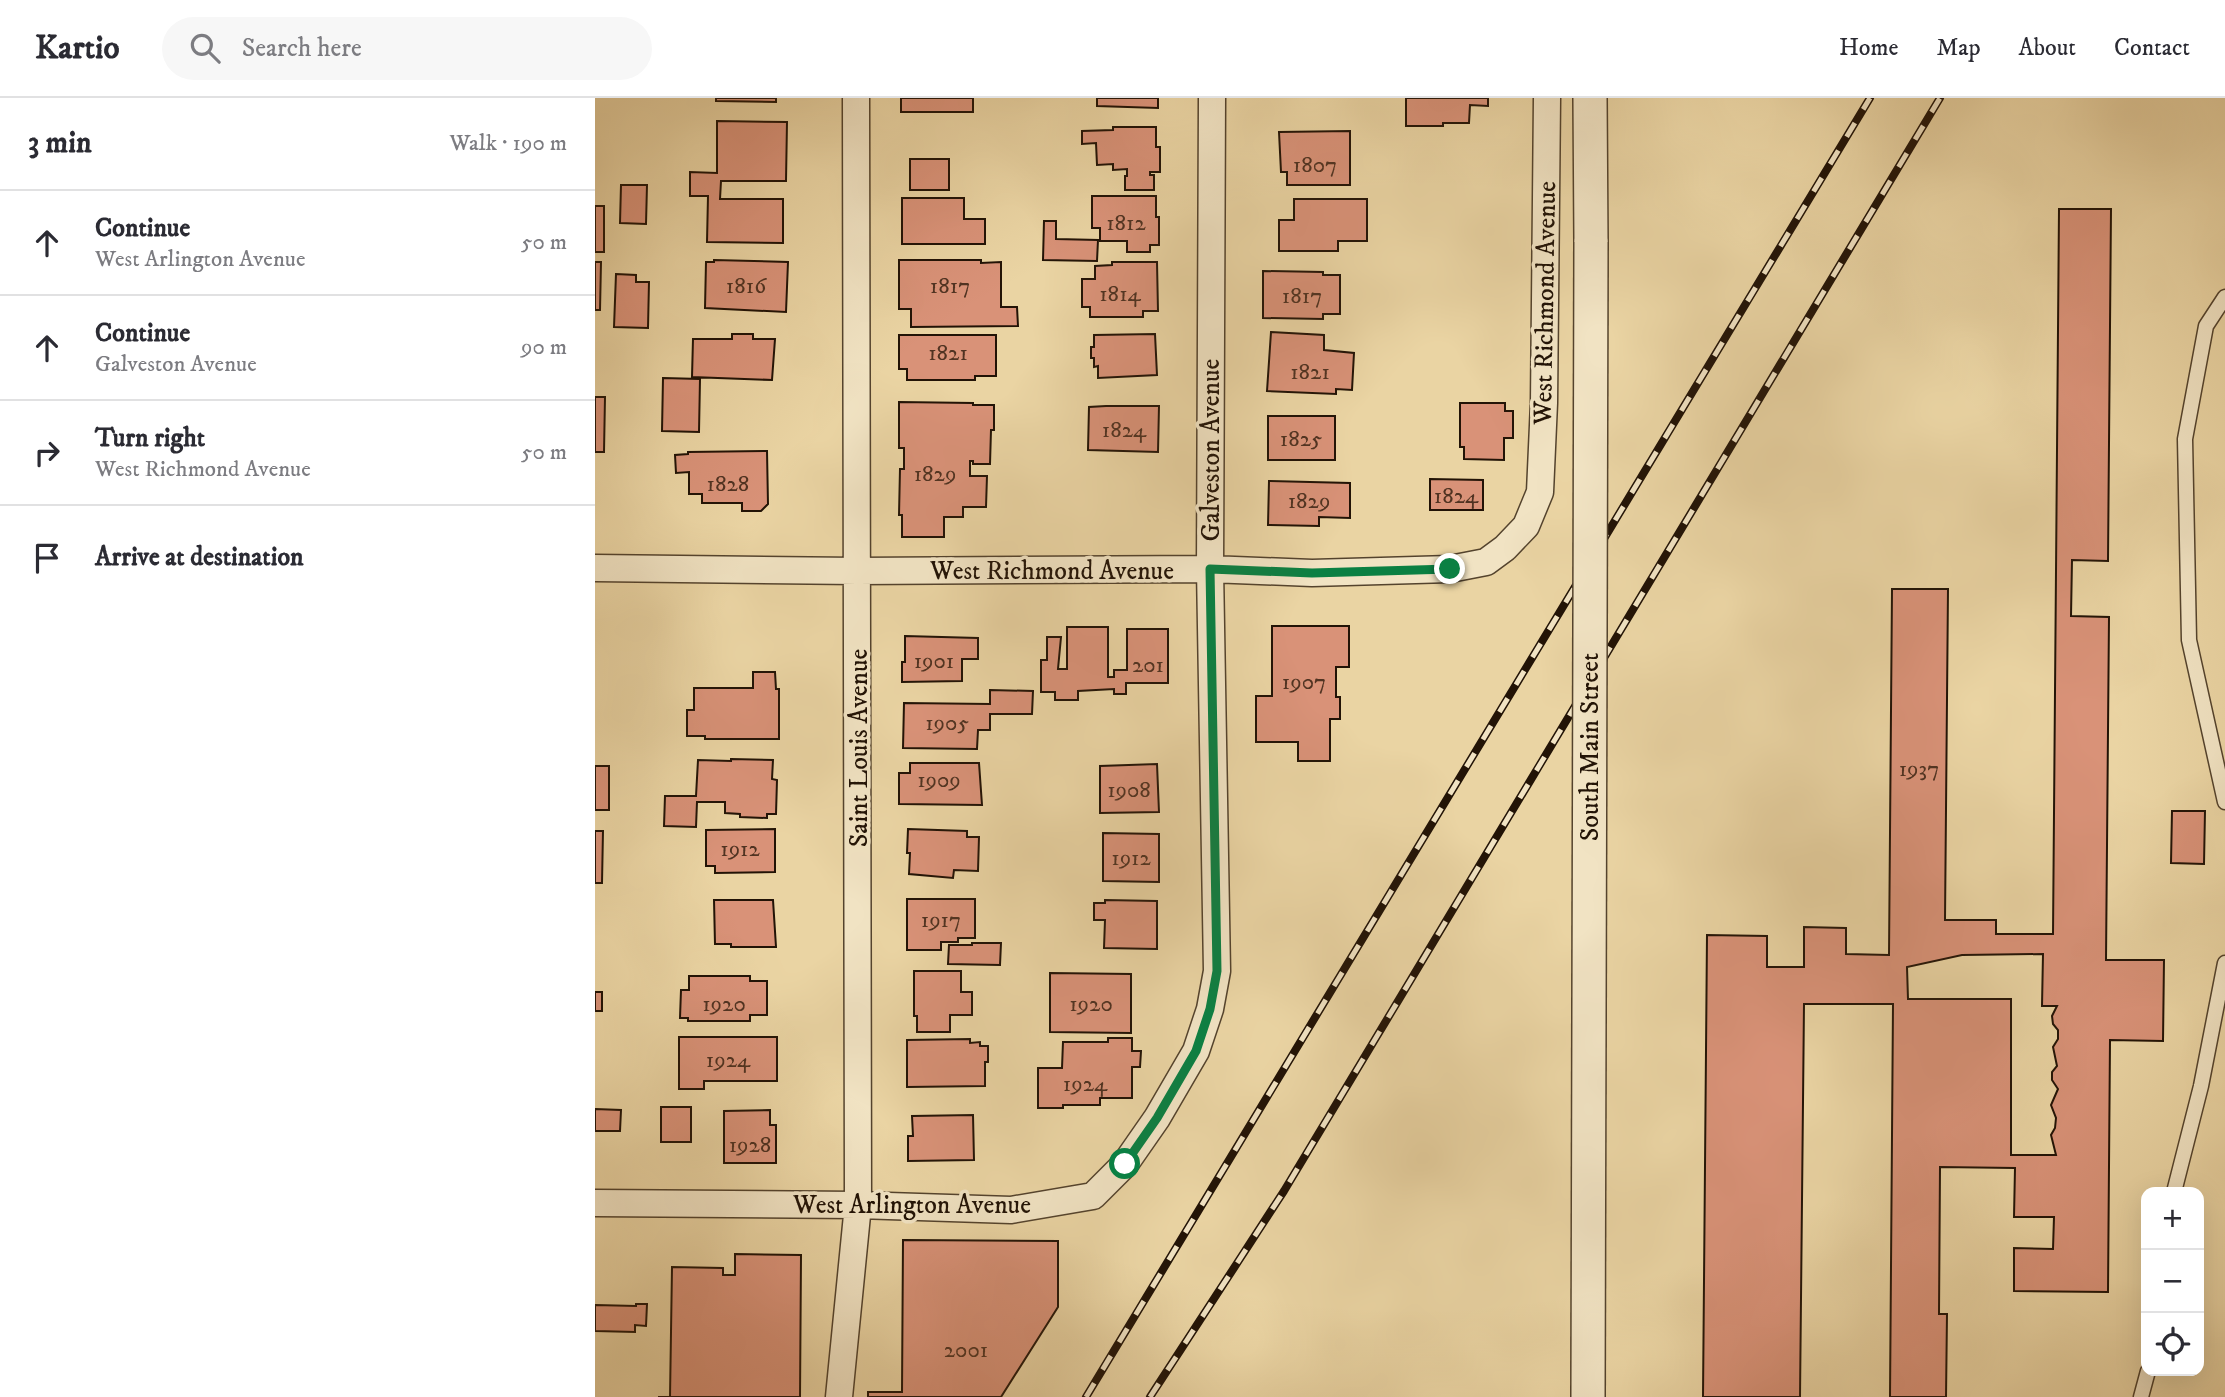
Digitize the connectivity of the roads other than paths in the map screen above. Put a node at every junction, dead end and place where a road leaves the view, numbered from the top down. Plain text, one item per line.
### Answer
1 (856, 98) edge
2 (1212, 98) edge
3 (1547, 98) edge
4 (1590, 98) edge
5 (2225, 297) edge
6 (595, 568) edge
7 (1210, 569) junction
8 (857, 571) junction
9 (2225, 802) edge
10 (2225, 963) edge
11 (1217, 971) joint
12 (2175, 1187) edge
13 (595, 1203) edge
14 (858, 1205) junction
15 (2147, 1376) edge
16 (839, 1397) edge
17 (1588, 1397) edge
18 (2141, 1397) edge

1 - 8 street, Saint Louis Avenue
2 - 7 street, Galveston Avenue
3 - 7 street, West Richmond Avenue
4 - 17 street, South Main Street, bridge
5 - 9 lane
6 - 8 street, West Richmond Avenue
7 - 8 street, West Richmond Avenue
7 - 11 street, Galveston Avenue
8 - 14 street, Saint Louis Avenue
10 - 12 lane
11 - 14 street, West Arlington Avenue
13 - 14 street, West Arlington Avenue
14 - 16 street, Saint Louis Avenue
15 - 18 lane

